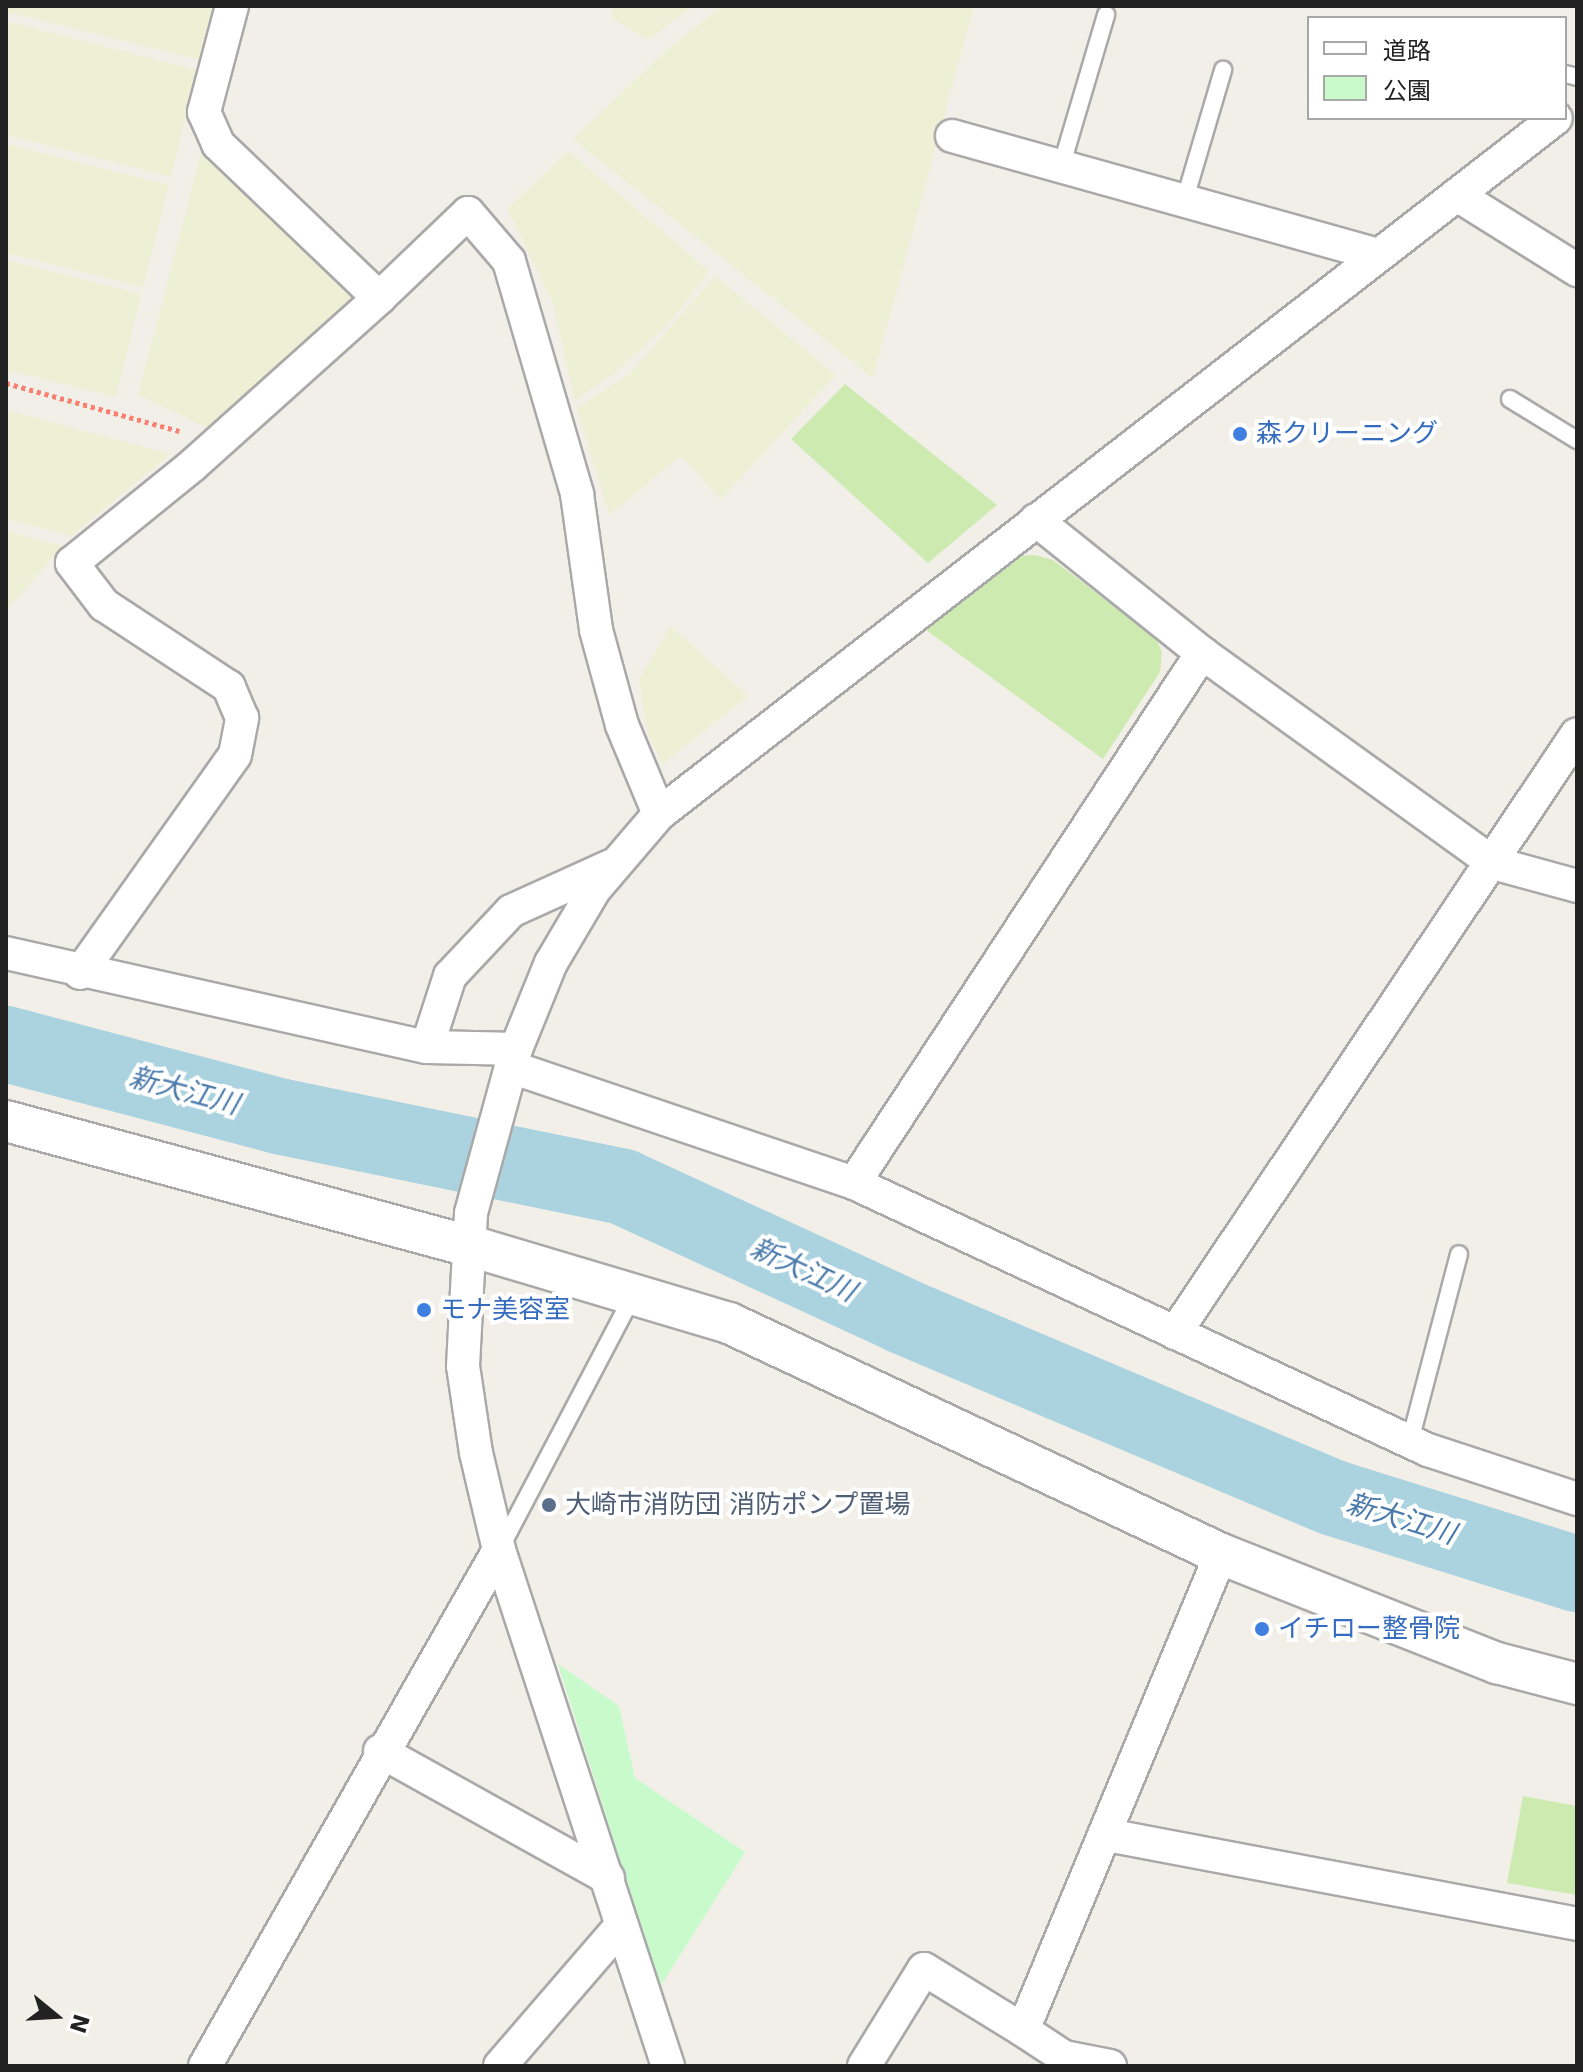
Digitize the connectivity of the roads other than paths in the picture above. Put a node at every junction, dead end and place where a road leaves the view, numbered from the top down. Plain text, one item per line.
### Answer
1 (232, 6) edge
2 (1106, 15) dead end
3 (1223, 70) dead end
4 (1553, 120) edge
5 (952, 136) dead end
6 (1061, 167) junction
7 (1457, 195) junction
8 (1184, 202) junction
9 (1378, 255) junction
10 (1577, 270) edge
11 (379, 298) junction
12 (1510, 399) dead end
13 (1577, 440) edge
14 (1036, 520) junction
15 (1202, 653) junction
16 (1577, 734) edge
17 (659, 814) junction
18 (618, 862) junction
19 (1493, 863) junction
20 (1577, 886) edge
21 (6, 953) edge
22 (80, 973) junction
23 (427, 1047) junction
24 (514, 1058) junction
25 (6, 1121) edge
26 (854, 1183) junction
27 (469, 1229) junction
28 (1459, 1254) dead end
29 (634, 1294) junction
30 (1175, 1333) junction
31 (1410, 1441) junction
32 (1577, 1499) edge
33 (499, 1550) junction
34 (1221, 1554) junction
35 (1577, 1684) edge
36 (380, 1751) junction
37 (1107, 1835) junction
38 (608, 1878) junction
39 (1577, 1924) edge
40 (620, 1927) junction
41 (1023, 2030) junction
42 (205, 2066) edge
43 (500, 2066) edge
44 (668, 2066) edge
45 (864, 2066) edge
46 (1110, 2066) edge

1 - 11 street
2 - 6 lane
3 - 8 lane
4 - 7 street
5 - 6 street
6 - 8 street
7 - 9 street
7 - 10 street
8 - 9 street
9 - 14 street
11 - 17 street
11 - 22 street
12 - 13 lane
14 - 15 street
14 - 17 street
15 - 19 street
15 - 26 street
16 - 19 street
17 - 18 street
18 - 23 street
18 - 24 street
19 - 20 street
19 - 30 street
21 - 22 street
22 - 23 street
23 - 24 street
24 - 26 street
24 - 27 street
25 - 27 street
26 - 30 street
27 - 29 street
27 - 33 street
28 - 31 lane
29 - 33 lane
29 - 34 street
30 - 31 street
31 - 32 street
33 - 36 street
33 - 38 street
34 - 35 street
34 - 37 street
36 - 38 street
36 - 42 street
37 - 39 street
37 - 41 street
38 - 40 street
40 - 43 street
40 - 44 street
41 - 45 street
41 - 46 street

